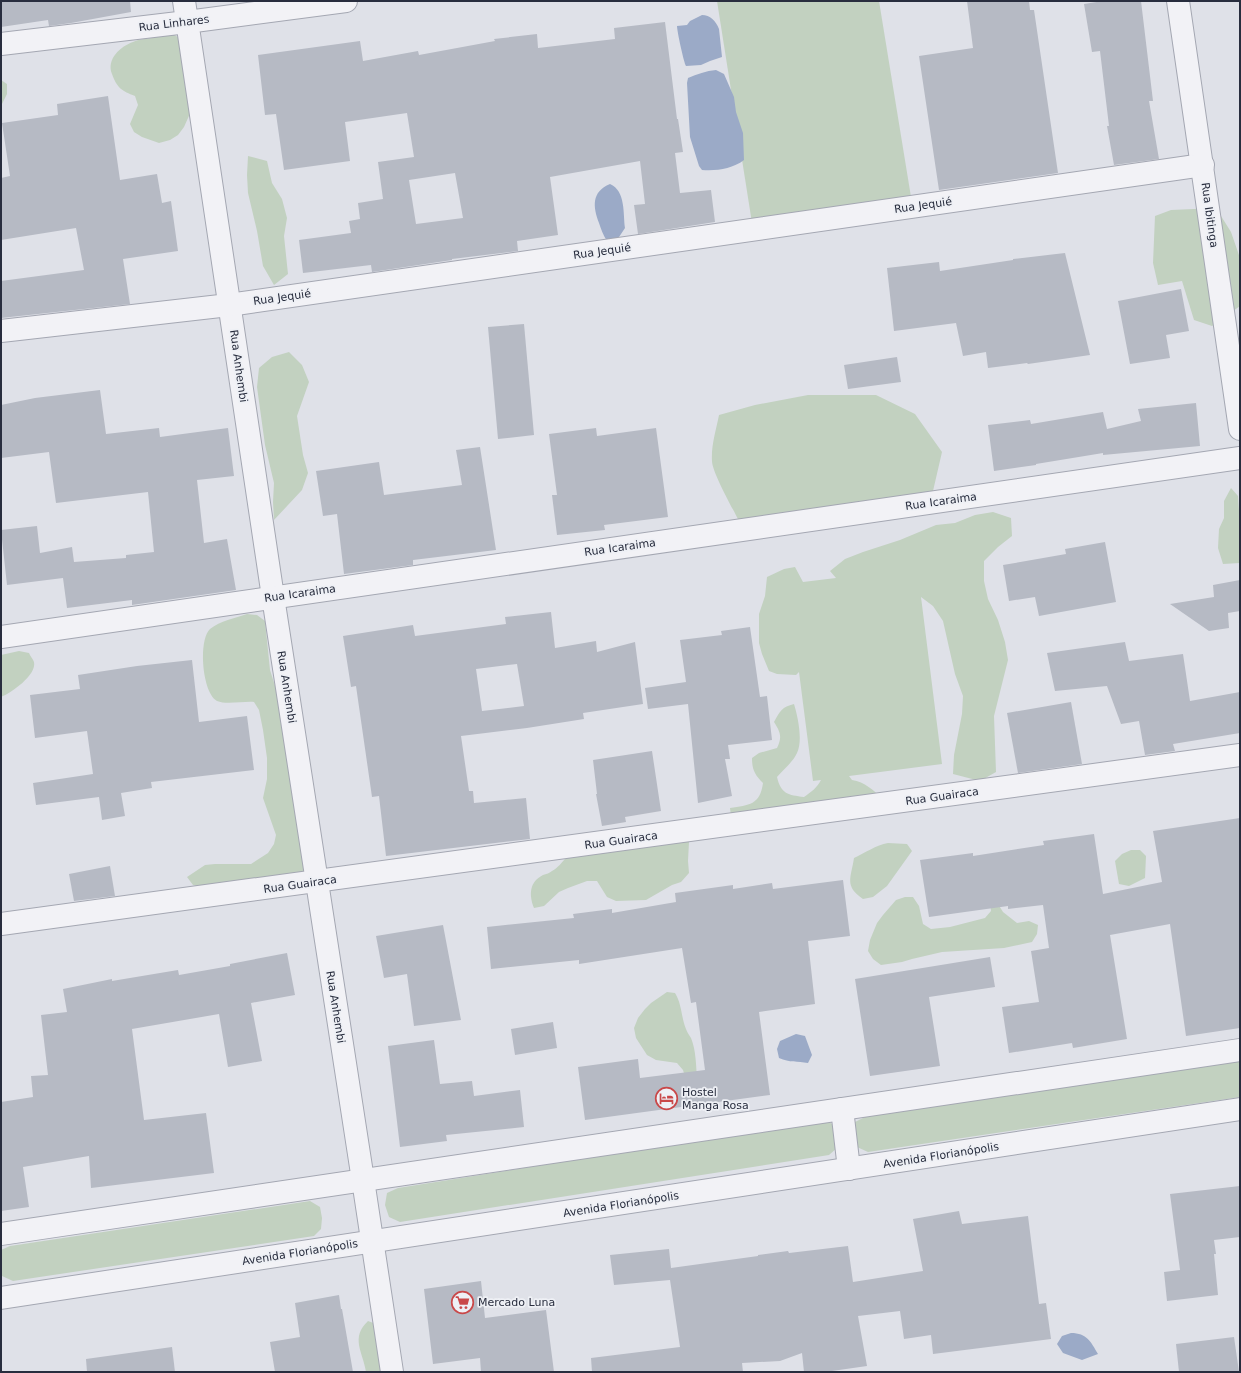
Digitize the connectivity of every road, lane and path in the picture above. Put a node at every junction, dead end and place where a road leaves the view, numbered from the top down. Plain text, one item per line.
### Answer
1 (184, 1) edge
2 (346, 1) edge
3 (1178, 1) edge
4 (187, 22) junction
5 (1, 44) edge
6 (1203, 165) junction
7 (229, 305) junction
8 (1, 331) edge
9 (1240, 429) edge
10 (1240, 458) edge
11 (273, 597) junction
12 (1, 637) edge
13 (1240, 755) edge
14 (317, 882) junction
15 (1, 924) edge
16 (1240, 1050) edge
17 (842, 1108) junction
18 (1240, 1109) edge
19 (849, 1169) junction
20 (363, 1180) junction
21 (1, 1234) edge
22 (372, 1242) junction
23 (1, 1298) edge
24 (392, 1372) edge

1 - 4 street, Rua Anhembi
2 - 4 street, Rua Linhares
3 - 6 street, Rua Ibitinga
4 - 5 street, Rua Linhares
4 - 7 street, Rua Anhembi
6 - 7 street, Rua Jequié
6 - 9 street, Rua Ibitinga
7 - 8 street, Rua Jequié
7 - 11 street, Rua Anhembi
10 - 11 street, Rua Icaraima
11 - 12 street, Rua Icaraima
11 - 14 street, Rua Anhembi
13 - 14 street, Rua Guairaca
14 - 15 street, Rua Guairaca
14 - 20 street, Rua Anhembi
16 - 17 street
17 - 19 street
17 - 20 street
18 - 19 street, Avenida Florianópolis
19 - 22 street, Avenida Florianópolis
20 - 21 street
20 - 22 street, Rua Anhembi
22 - 23 street, Avenida Florianópolis
22 - 24 street, Rua Anhembi

